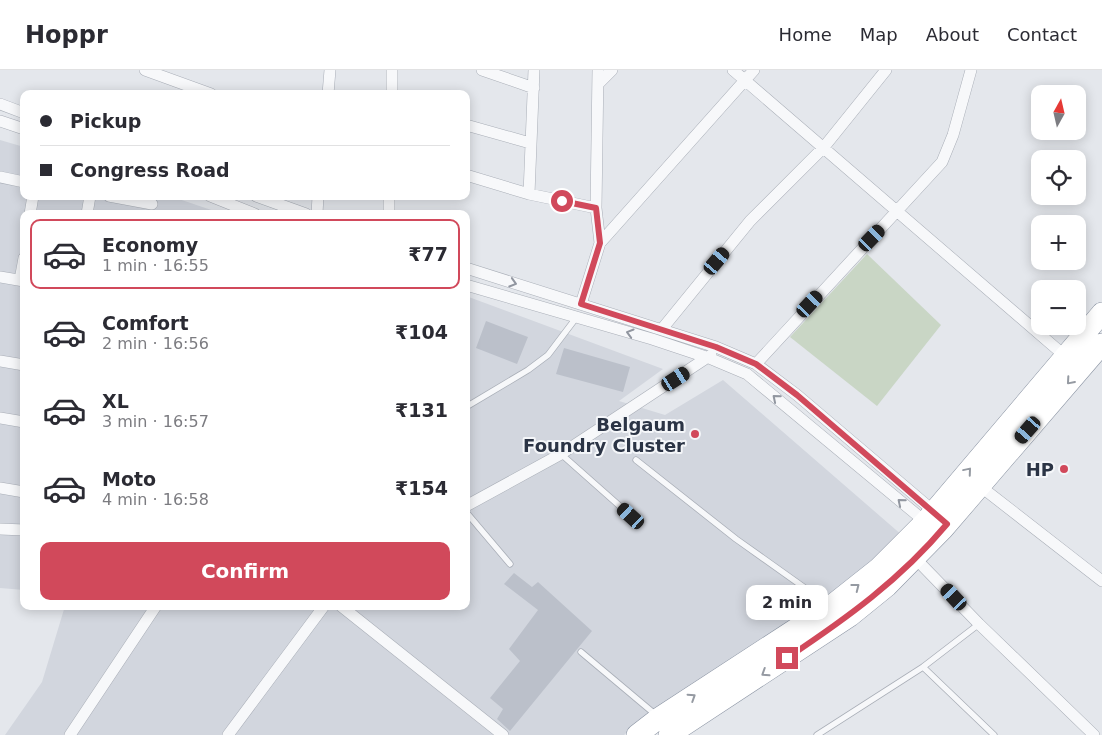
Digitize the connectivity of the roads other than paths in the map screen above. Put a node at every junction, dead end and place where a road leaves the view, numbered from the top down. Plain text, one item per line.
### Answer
1 (145, 70) edge
2 (318, 70) edge
3 (392, 70) edge
4 (482, 70) edge
5 (534, 70) edge
6 (598, 70) edge
7 (612, 70) edge
8 (733, 70) edge
9 (754, 70) edge
10 (886, 70) edge
11 (971, 70) edge
12 (330, 72) edge
13 (744, 80) junction
14 (598, 84) junction
15 (534, 88) junction
16 (200, 90) edge
17 (328, 90) edge
18 (392, 90) edge
19 (0, 104) edge
20 (20, 112) edge
21 (0, 121) edge
22 (470, 126) edge
23 (20, 128) edge
24 (530, 144) junction
25 (824, 147) junction
26 (470, 176) edge
27 (0, 178) edge
28 (20, 181) edge
29 (529, 194) junction
30 (128, 200) edge
31 (220, 200) edge
32 (267, 200) edge
33 (152, 205) edge
34 (596, 208) junction
35 (245, 210) edge
36 (295, 210) edge
37 (898, 212) junction
38 (600, 243) junction
39 (470, 269) edge
40 (0, 277) edge
41 (20, 280) edge
42 (470, 286) edge
43 (581, 304) junction
44 (1102, 313) edge
45 (576, 318) junction
46 (662, 329) junction
47 (1101, 346) edge
48 (716, 347) junction
49 (1065, 356) junction
50 (709, 358) junction
51 (0, 361) edge
52 (756, 364) junction
53 (20, 365) edge
54 (470, 405) edge
55 (0, 418) edge
56 (20, 421) edge
57 (562, 454) junction
58 (636, 460) dead end
59 (980, 486) junction
60 (0, 488) edge
61 (20, 491) edge
62 (470, 504) edge
63 (631, 516) dead end
64 (470, 517) edge
65 (936, 523) junction
66 (0, 529) edge
67 (20, 530) edge
68 (915, 558) junction
69 (510, 564) dead end
70 (1102, 581) edge
71 (831, 606) junction
72 (153, 610) edge
73 (321, 610) edge
74 (346, 610) edge
75 (979, 624) junction
76 (581, 652) dead end
77 (923, 667) junction
78 (664, 726) edge
79 (230, 734) edge
80 (70, 735) edge
81 (503, 735) edge
82 (638, 735) edge
83 (817, 735) edge
84 (994, 735) edge
85 (1094, 735) edge

1 - 16 street
2 - 12 street
3 - 18 street
4 - 15 street
5 - 15 street
6 - 14 street
7 - 14 street
8 - 13 street
9 - 13 street
10 - 25 street
11 - 37 street
12 - 17 street
13 - 25 street
13 - 38 street
14 - 34 street
15 - 24 street
19 - 20 street
21 - 23 street
22 - 24 street
24 - 29 street
25 - 37 street
25 - 46 street
26 - 29 street
27 - 28 street
29 - 34 street
30 - 33 street
31 - 35 street
32 - 36 street
34 - 38 street
37 - 49 street
37 - 52 street
38 - 43 street
39 -> 43 street
40 - 41 street
42 - 45 street
43 - 46 street
44 - 49 highway
50 -> 45 street
45 - 54 lane
46 - 48 street
47 -> 59 highway
48 - 50 street
48 - 52 street
65 -> 49 highway
50 - 57 street
65 -> 50 street
51 - 53 street
52 - 65 street
55 - 56 street
57 - 62 street
57 - 63 lane
58 - 71 lane
59 - 65 highway
59 - 70 street
60 - 61 street
64 - 69 lane
65 - 68 highway
71 -> 65 highway
66 - 67 street
68 - 75 street
68 -> 78 highway
78 -> 71 highway
72 - 80 street
73 - 79 street
74 - 81 street
75 - 77 lane
75 - 85 street
76 - 78 lane
77 - 83 lane
77 - 84 lane
78 - 82 highway

